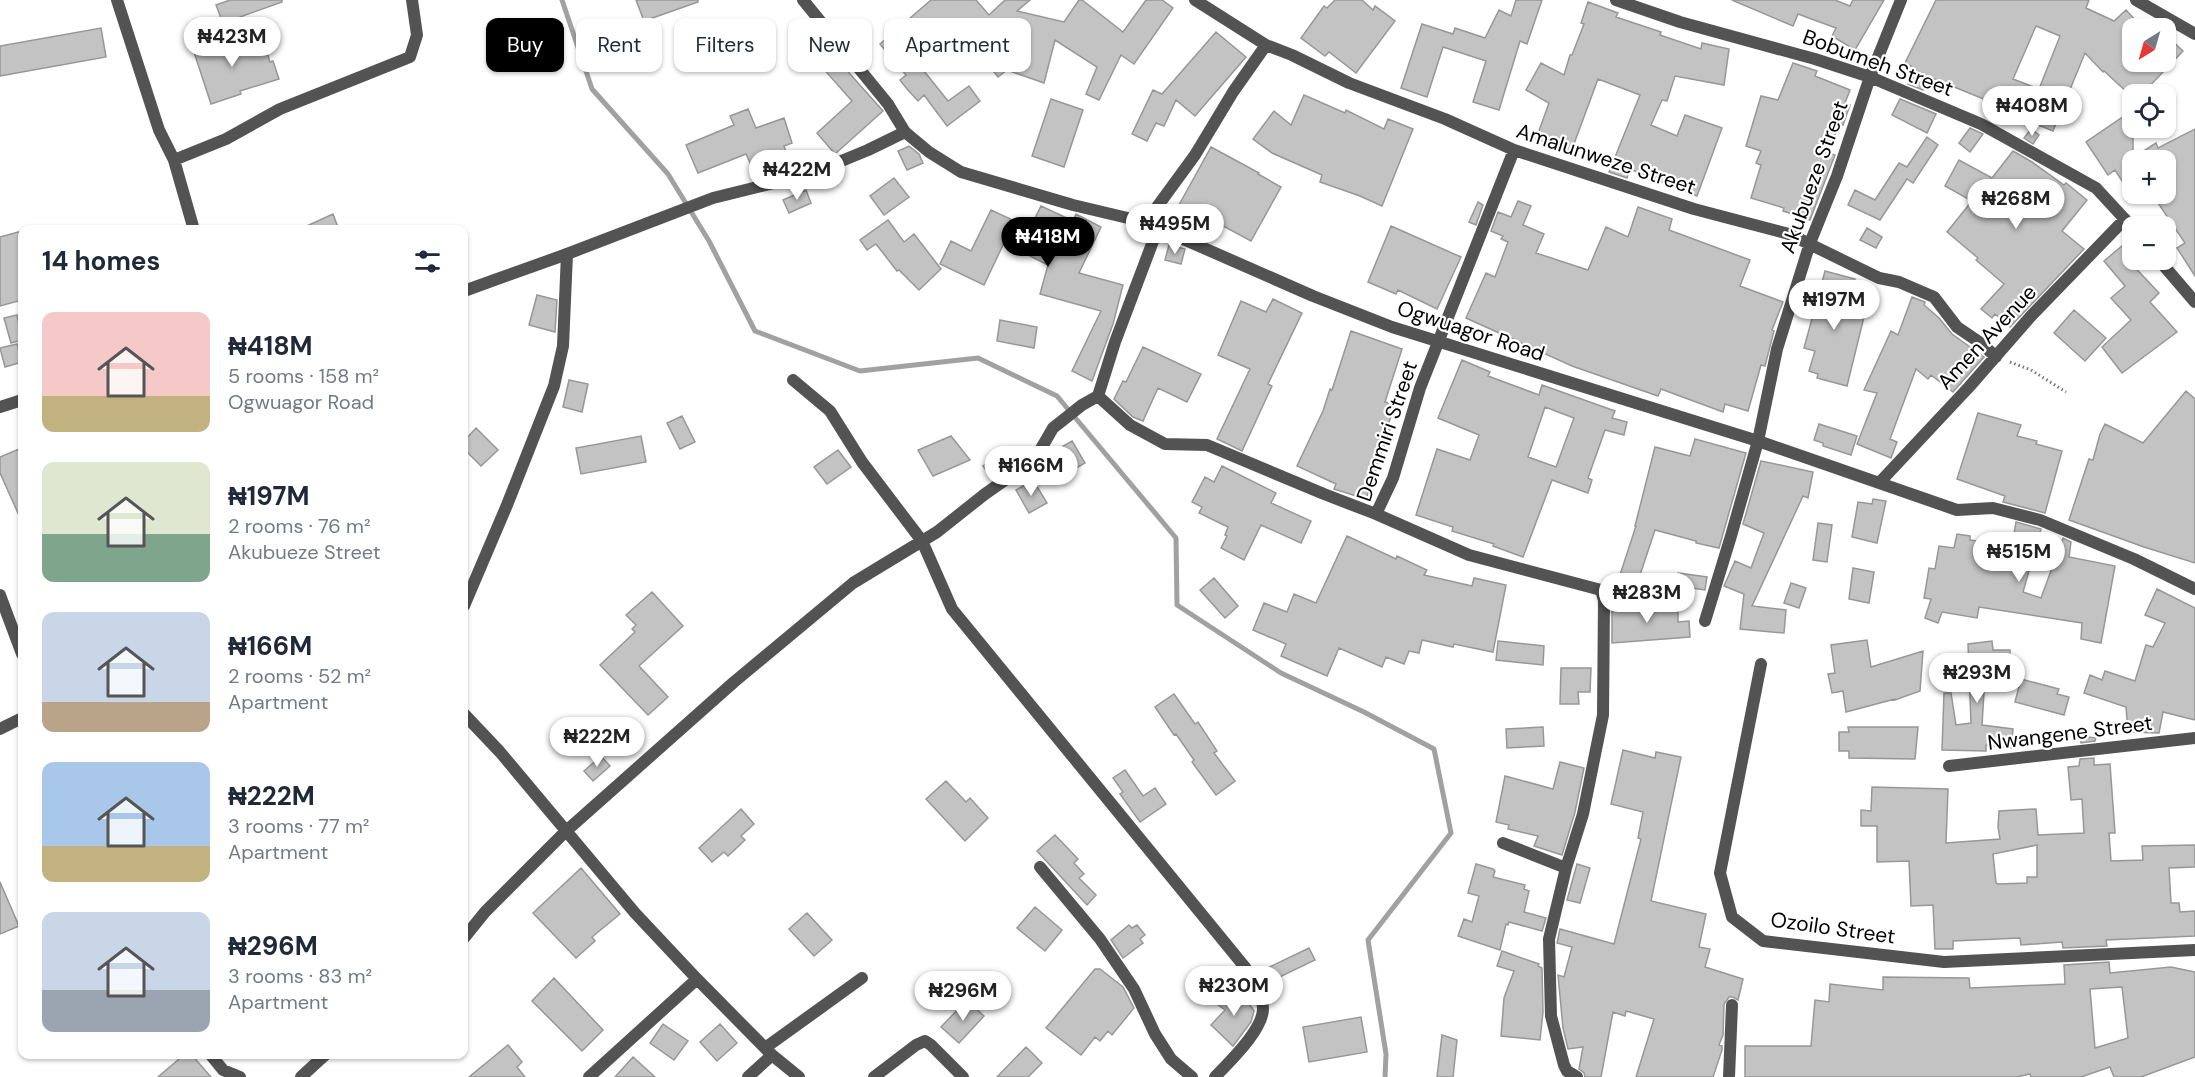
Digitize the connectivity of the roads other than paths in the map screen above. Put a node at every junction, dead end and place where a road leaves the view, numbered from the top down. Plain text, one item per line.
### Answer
1 (117, 0) edge
2 (412, 0) edge
3 (803, 0) edge
4 (1196, 0) edge
5 (1616, 0) edge
6 (1901, 0) edge
7 (2136, 0) edge
8 (2195, 34) edge
9 (1266, 45) junction
10 (1870, 77) junction
11 (905, 132) junction
12 (1514, 150) junction
13 (174, 160) junction
14 (2122, 216) edge
15 (1146, 222) junction
16 (193, 225) edge
17 (1158, 228) junction
18 (2122, 231) edge
19 (1810, 243) junction
20 (567, 254) junction
21 (2168, 270) edge
22 (468, 290) edge
23 (2195, 302) edge
24 (1438, 343) junction
25 (1996, 357) junction
26 (793, 380) dead end
27 (1098, 396) junction
28 (18, 401) edge
29 (0, 406) edge
30 (1758, 441) junction
31 (1880, 482) junction
32 (1376, 513) junction
33 (922, 542) junction
34 (2195, 589) edge
35 (0, 595) edge
36 (468, 597) edge
37 (1705, 621) dead end
38 (18, 643) edge
39 (1761, 664) dead end
40 (468, 718) edge
41 (18, 719) edge
42 (0, 729) edge
43 (2195, 738) edge
44 (1949, 766) dead end
45 (565, 832) junction
46 (1503, 843) dead end
47 (1040, 867) dead end
48 (1566, 868) junction
49 (468, 933) edge
50 (2195, 950) edge
51 (862, 978) dead end
52 (696, 979) junction
53 (1732, 1005) dead end
54 (768, 1052) junction
55 (214, 1059) edge
56 (321, 1059) edge
57 (240, 1077) edge
58 (301, 1077) edge
59 (589, 1077) edge
60 (748, 1077) edge
61 (799, 1077) edge
62 (874, 1077) edge
63 (963, 1077) edge
64 (1192, 1077) edge
65 (1215, 1077) edge
66 (1577, 1077) edge
67 (1729, 1077) edge

1 - 13 street
2 - 13 street
3 - 11 street, Ogwuagor Road
4 - 9 street, Amalunweze Street
5 - 10 street, Bobumeh Street
6 - 10 street, Akubueze Street
7 - 8 street
9 - 12 street, Amalunweze Street
9 - 15 street
10 - 14 street, Bobumeh Street
10 - 19 street, Akubueze Street
11 - 15 street, Ogwuagor Road
11 - 20 street
12 - 19 street, Amalunweze Street
12 - 24 street, Demmiri Street
13 - 16 street
15 - 17 street, Ogwuagor Road
17 - 24 street, Ogwuagor Road
17 - 27 street
18 - 25 street, Amen Avenue
19 - 25 street, Amalunweze Street
19 - 30 street, Akubueze Street
20 - 22 street
20 - 36 street
21 - 23 street
24 - 30 street, Ogwuagor Road
24 - 32 street, Demmiri Street
25 - 31 street, Amen Avenue
26 - 33 street
27 - 32 street
27 - 33 street
28 - 29 street
30 - 31 street, Ogwuagor Road
30 - 37 street, Akubueze Street
31 - 34 street, Ogwuagor Road
32 - 48 street, Demmiri Street
33 - 45 street
33 - 65 street
35 - 38 street
39 - 50 street, Ozoilo Street
40 - 45 street
41 - 42 street
43 - 44 street, Nwangene Street
45 - 49 street
45 - 52 street
46 - 48 street
47 - 64 street
48 - 66 street
51 - 54 street
52 - 54 street
52 - 59 street
53 - 67 street
54 - 60 street
54 - 61 street
55 - 57 street
56 - 58 street
62 - 63 street

